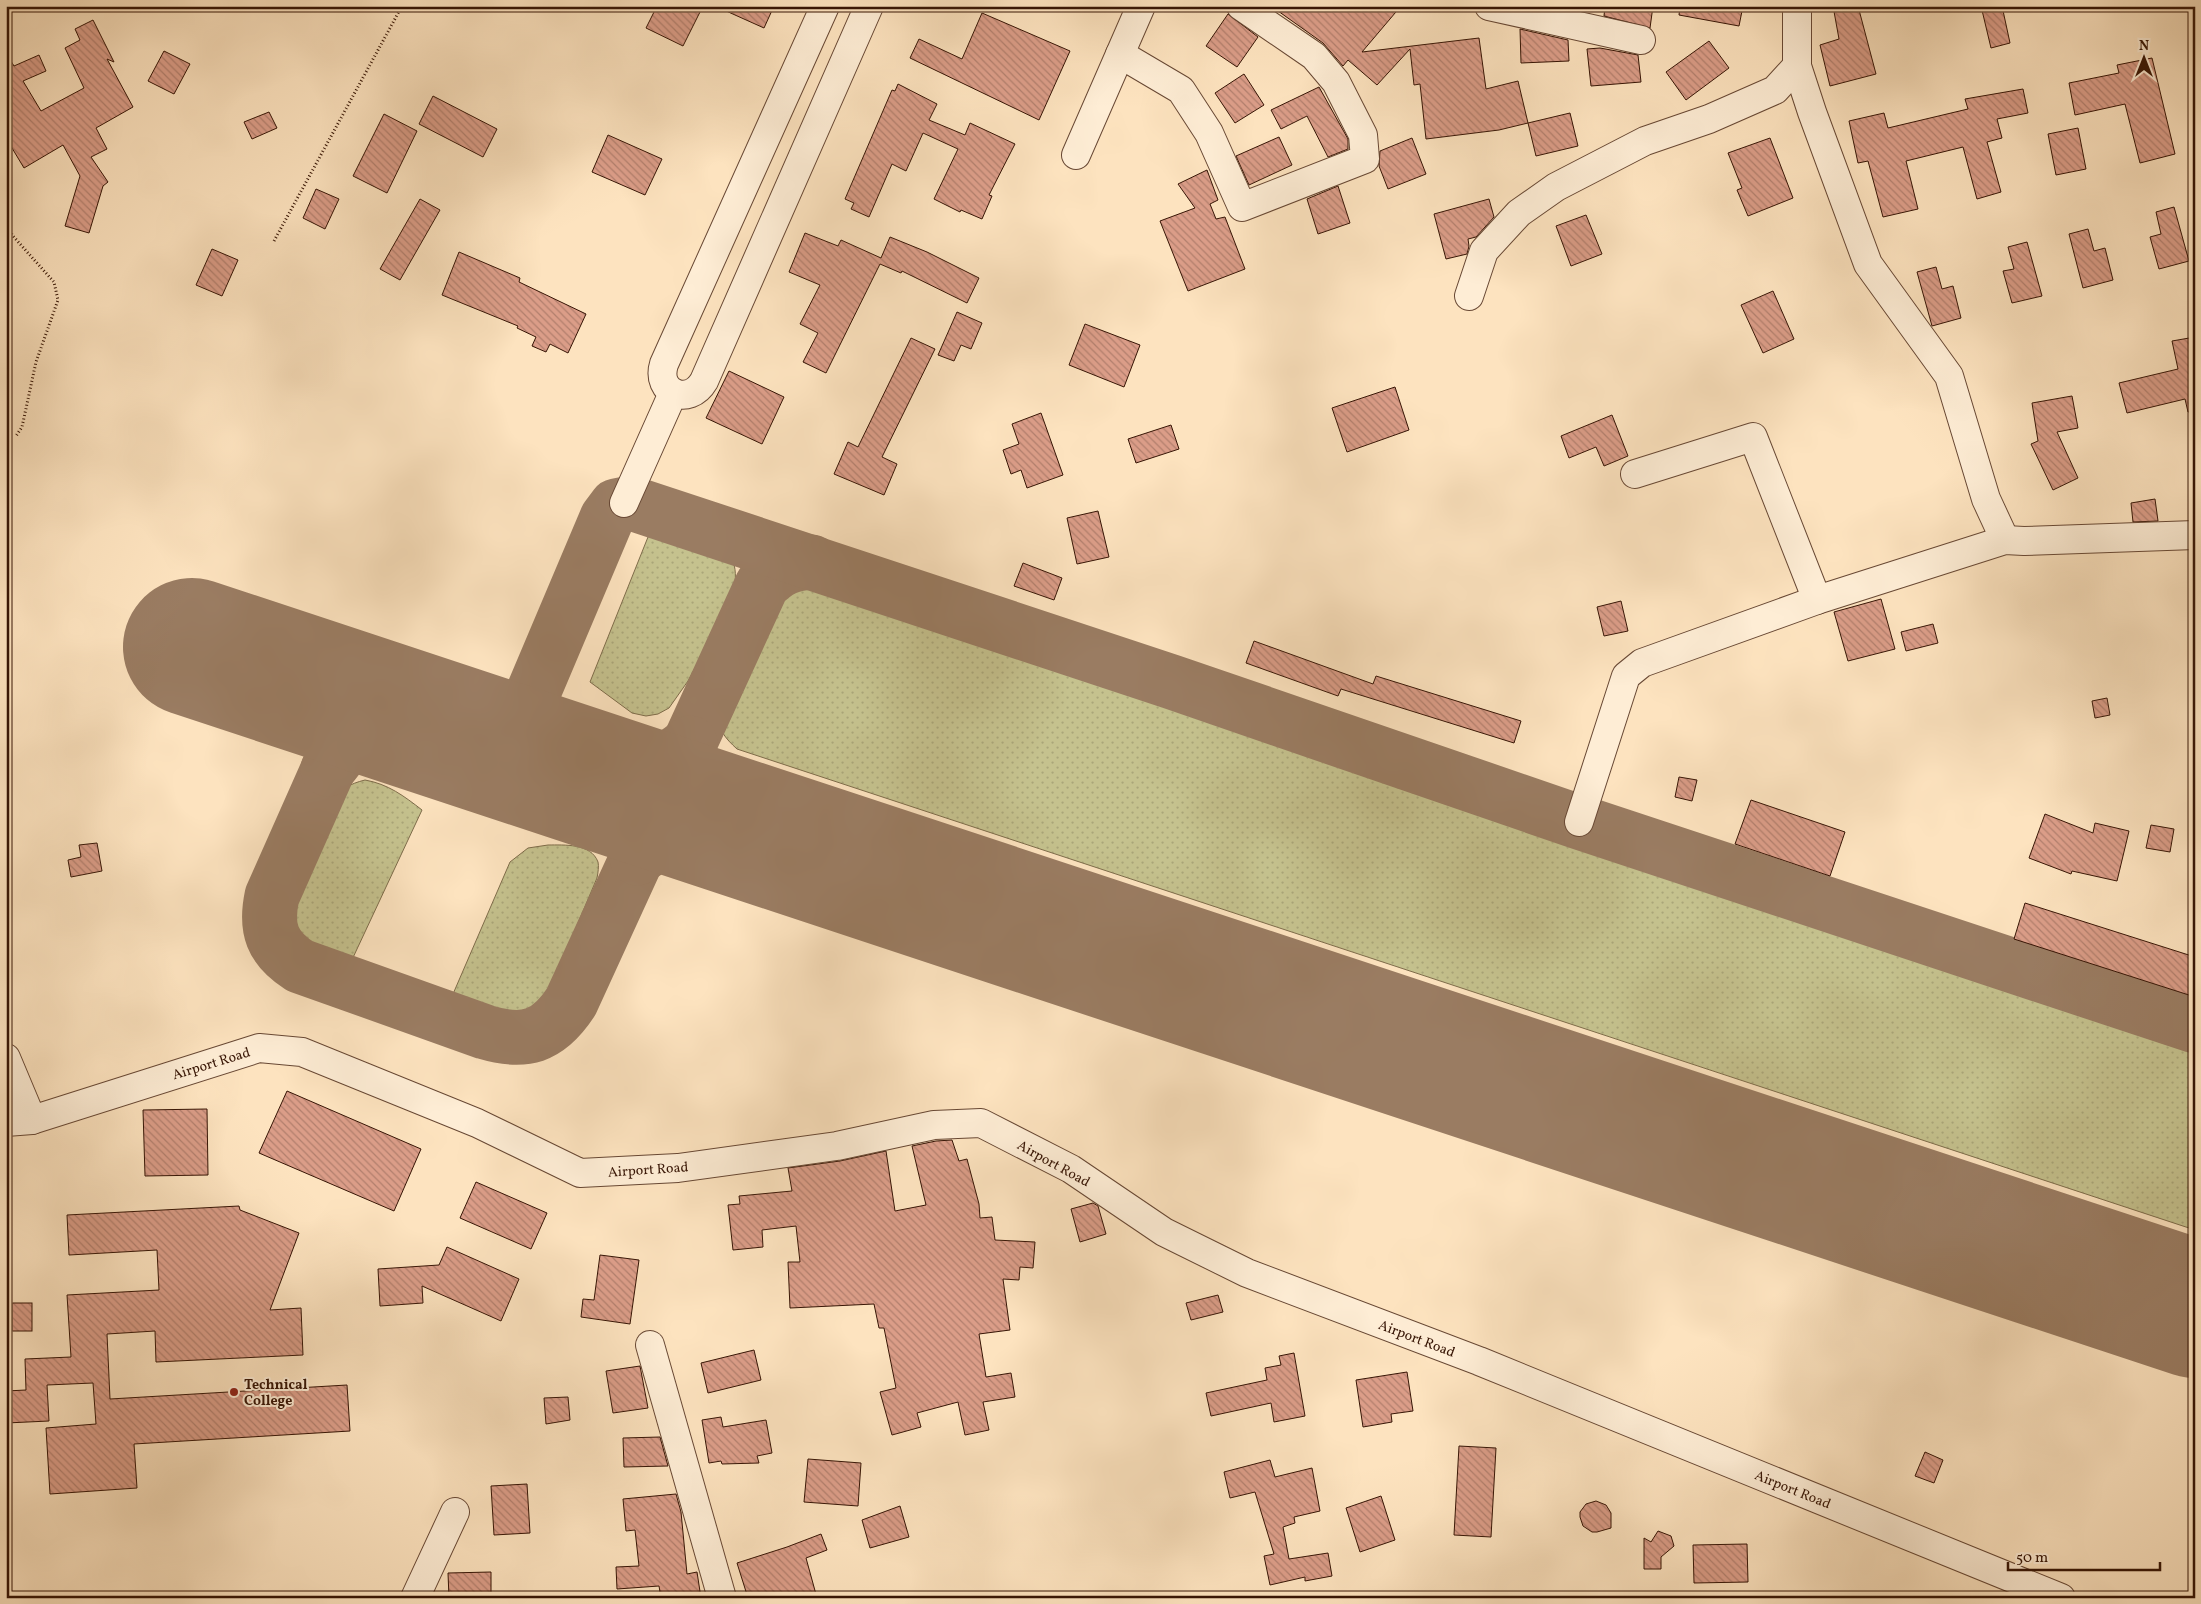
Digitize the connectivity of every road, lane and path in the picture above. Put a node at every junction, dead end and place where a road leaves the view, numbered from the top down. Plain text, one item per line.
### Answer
1 (402, 6) edge
2 (825, 6) edge
3 (869, 6) edge
4 (1141, 6) edge
5 (1242, 6) edge
6 (1489, 6) edge
7 (1797, 6) edge
8 (1641, 40) dead end
9 (1120, 54) junction
10 (1797, 66) junction
11 (1076, 155) dead end
12 (6, 217) edge
13 (274, 241) dead end
14 (1469, 296) dead end
15 (673, 393) junction
16 (16, 436) dead end
17 (1635, 474) dead end
18 (624, 503) dead end
19 (2195, 535) edge
20 (2005, 540) junction
21 (1817, 600) junction
22 (1579, 822) dead end
23 (6, 1058) edge
24 (19, 1121) edge
25 (650, 1345) dead end
26 (455, 1512) dead end
27 (415, 1598) edge
28 (722, 1598) edge
29 (2061, 1598) edge

1 - 13 path
2 - 15 street
3 - 15 street
4 - 9 street
5 - 9 street
6 - 8 street
7 - 10 street
9 - 11 street
10 - 14 street
10 - 20 street
12 - 16 path
15 - 18 street
17 - 21 street
19 - 20 street
20 - 21 street
21 - 22 street
23 - 24 street
24 - 29 street, Airport Road
25 - 28 street
26 - 27 street

